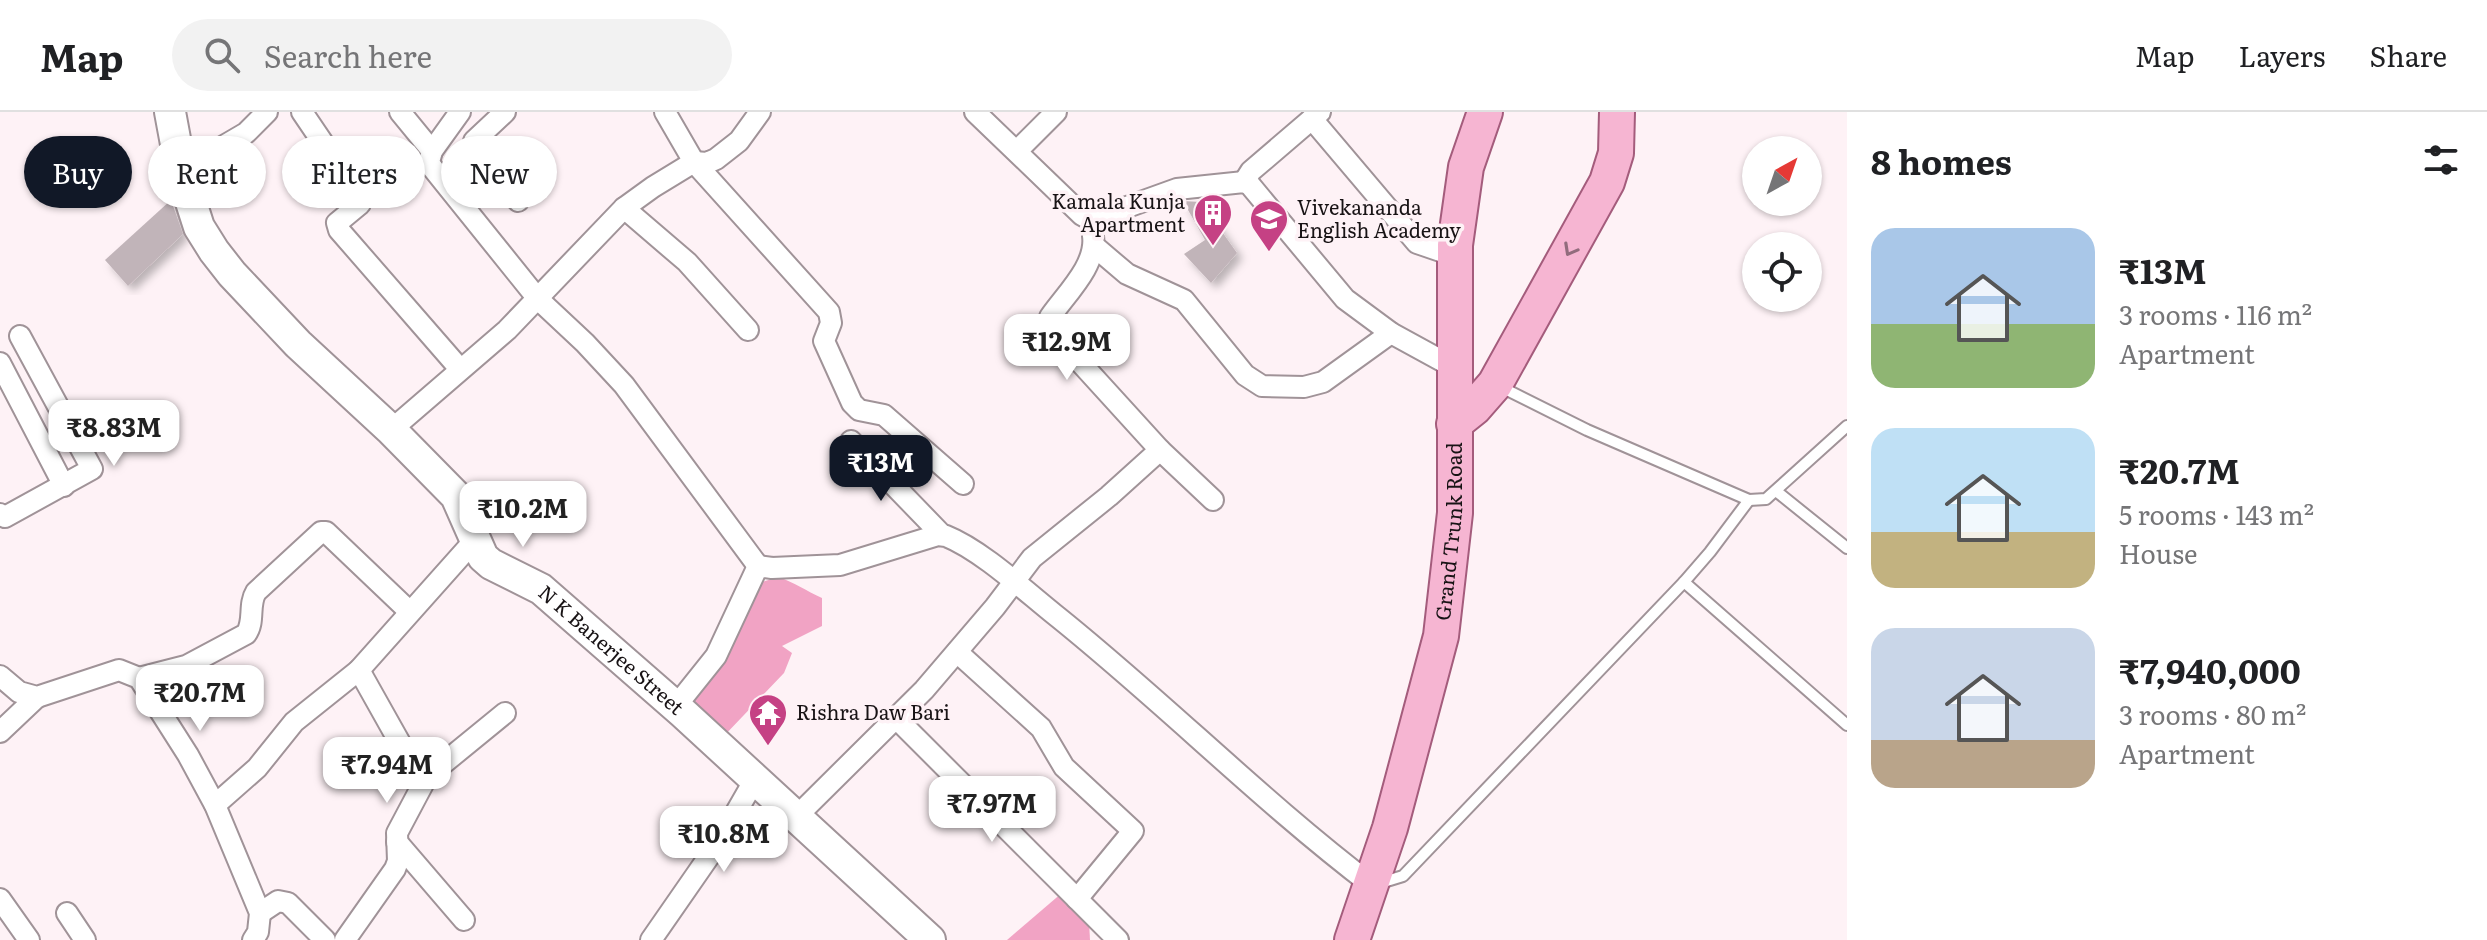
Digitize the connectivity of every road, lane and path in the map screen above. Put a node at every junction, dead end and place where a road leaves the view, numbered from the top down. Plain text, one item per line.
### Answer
1 (170, 112) edge
2 (267, 112) edge
3 (302, 112) edge
4 (400, 112) edge
5 (460, 112) edge
6 (505, 112) edge
7 (665, 112) edge
8 (760, 112) edge
9 (975, 112) edge
10 (1056, 112) edge
11 (1485, 112) edge
12 (1617, 112) edge
13 (1316, 116) edge
14 (174, 136) edge
15 (241, 136) edge
16 (479, 136) edge
17 (432, 151) junction
18 (1017, 151) junction
19 (694, 162) junction
20 (1244, 182) junction
21 (193, 208) edge
22 (624, 208) junction
23 (1091, 220) junction
24 (1094, 246) junction
25 (1455, 256) junction
26 (538, 299) junction
27 (748, 330) dead end
28 (1391, 333) junction
29 (20, 336) dead end
30 (0, 363) edge
31 (1455, 368) junction
32 (460, 369) junction
33 (1495, 384) junction
34 (1454, 424) junction
35 (1845, 428) edge
36 (391, 430) junction
37 (851, 441) dead end
38 (1160, 450) junction
39 (963, 484) dead end
40 (64, 486) junction
41 (1776, 491) junction
42 (1213, 500) dead end
43 (1749, 500) junction
44 (0, 514) edge
45 (942, 535) junction
46 (474, 541) junction
47 (1847, 548) edge
48 (758, 566) junction
49 (1014, 582) junction
50 (1684, 582) junction
51 (410, 612) junction
52 (957, 652) junction
53 (359, 670) junction
54 (0, 676) edge
55 (139, 678) junction
56 (37, 697) junction
57 (676, 706) junction
58 (505, 713) dead end
59 (896, 718) junction
60 (1847, 725) edge
61 (0, 732) edge
62 (423, 780) junction
63 (754, 781) junction
64 (215, 805) junction
65 (796, 817) junction
66 (397, 842) junction
67 (1373, 886) junction
68 (0, 899) edge
69 (1077, 899) junction
70 (67, 913) dead end
71 (260, 913) junction
72 (464, 920) dead end
73 (29, 940) edge
74 (85, 940) edge
75 (253, 940) edge
76 (325, 940) edge
77 (345, 940) edge
78 (651, 940) edge
79 (930, 940) edge
80 (1118, 940) edge
81 (1352, 940) edge

1 - 14 street, N K Banerjee Street
2 - 15 street
3 - 32 street
4 - 17 street
5 - 17 street
6 - 16 street
7 - 19 street
8 - 19 street
9 - 18 street
10 - 18 street
11 - 25 main road, Grand Trunk Road
12 -> 33 main road
13 - 20 street
13 - 25 street
17 - 26 street
18 - 23 street
19 - 22 street
19 - 39 street
20 - 23 street
20 - 28 street
21 - 36 street, N K Banerjee Street
22 - 26 street
22 - 27 street
23 - 24 street
24 - 28 street
24 - 38 street
25 - 31 main road, Grand Trunk Road
26 - 32 street
26 - 48 street
28 - 31 street
29 - 40 street
30 - 40 street
31 - 34 main road, Grand Trunk Road
32 - 36 street
33 - 34 main road
33 - 43 lane
34 - 67 main road, Grand Trunk Road
35 - 41 lane
36 - 46 street, N K Banerjee Street
37 - 45 street
38 - 42 street
38 - 49 street
40 - 44 street
41 - 43 lane
41 - 47 lane
43 - 50 lane
45 - 48 street
45 - 49 street
46 - 51 street
46 - 57 street, N K Banerjee Street
48 - 57 street
49 - 52 street
49 - 67 street
50 - 60 lane
50 - 67 lane
51 - 53 street
51 - 55 street
52 - 59 street
52 - 69 street
53 - 62 street
53 - 64 street
54 - 56 street
55 - 56 street
55 - 64 street
56 - 61 street
57 - 63 street, N K Banerjee Street
58 - 62 street
59 - 65 street
59 - 69 street
62 - 66 street
63 - 65 street, N K Banerjee Street
63 - 78 street
64 - 71 street
65 - 79 street, N K Banerjee Street
66 - 72 street
66 - 77 street
67 - 81 main road, Grand Trunk Road
68 - 73 street
69 - 80 street
70 - 74 street
71 - 75 street
71 - 76 street

